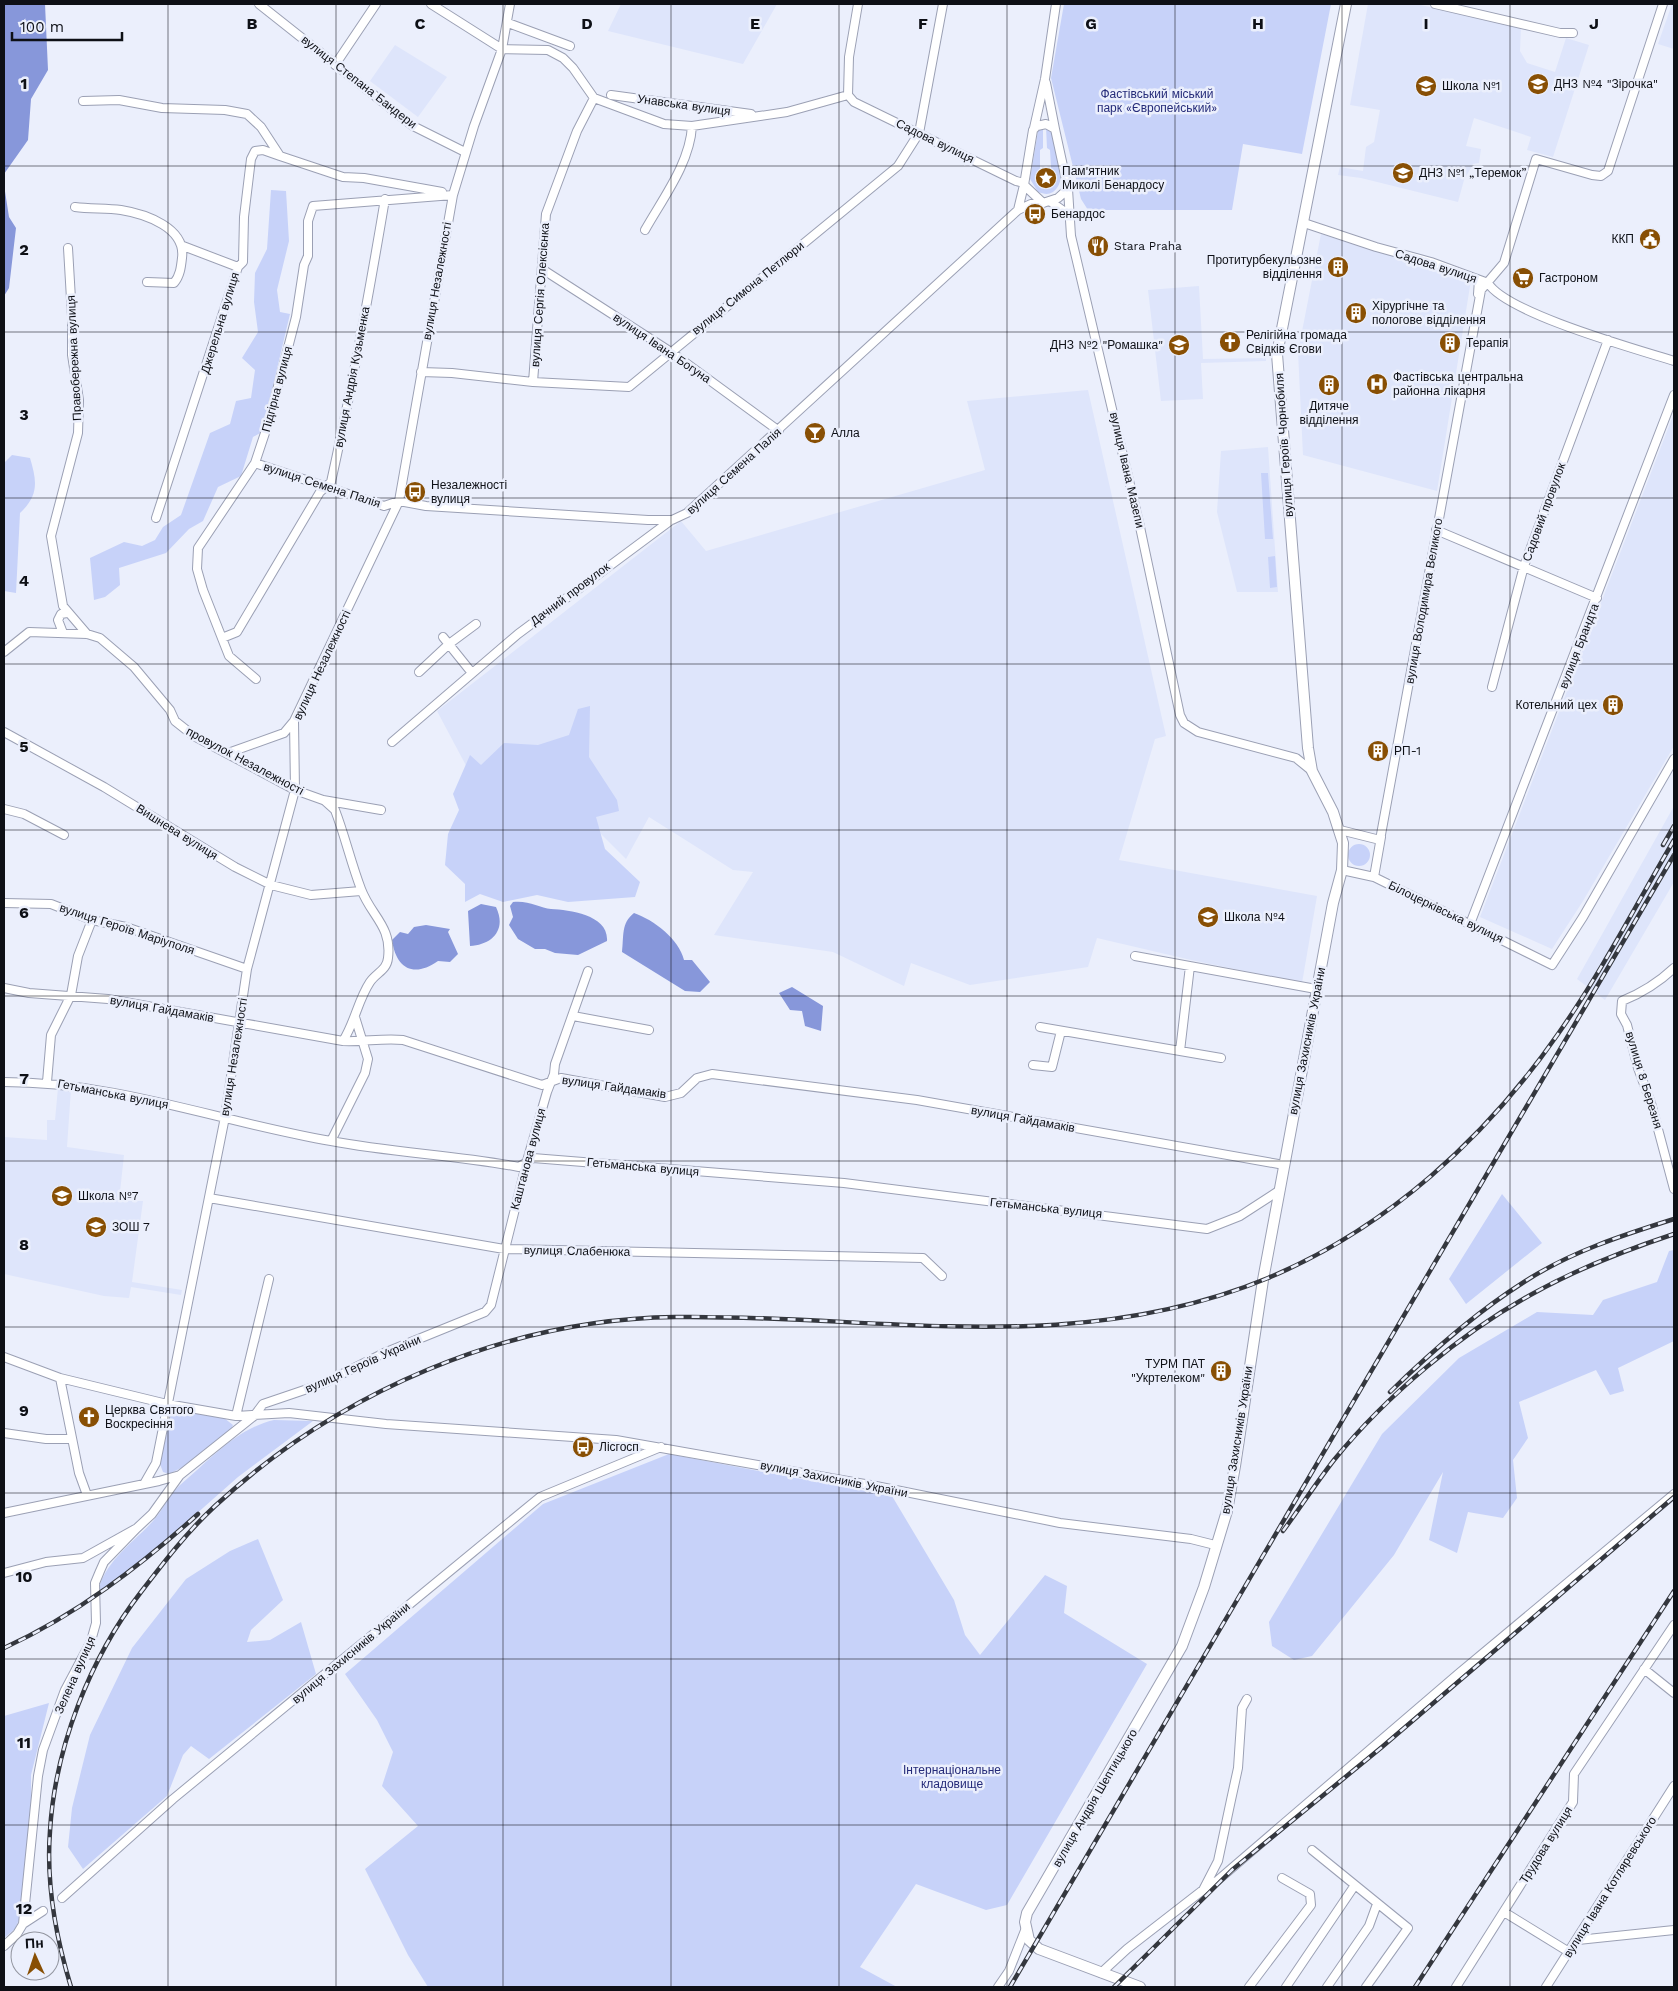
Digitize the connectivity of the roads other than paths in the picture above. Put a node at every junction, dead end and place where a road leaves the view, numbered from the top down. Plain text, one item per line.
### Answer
1 (259, 4) edge
2 (376, 4) edge
3 (431, 4) edge
4 (510, 4) edge
5 (858, 4) edge
6 (944, 4) edge
7 (1056, 4) edge
8 (1346, 4) edge
9 (1435, 4) edge
10 (1663, 4) edge
11 (1470, 7) edge
12 (508, 23) junction
13 (1573, 33) dead end
14 (570, 46) dead end
15 (502, 49) junction
16 (335, 65) junction
17 (1045, 79) junction
18 (611, 95) dead end
19 (848, 95) junction
20 (594, 98) junction
21 (83, 101) dead end
22 (758, 114) junction
23 (692, 126) junction
24 (1034, 128) junction
25 (1054, 130) junction
26 (919, 134) junction
27 (465, 152) junction
28 (280, 156) junction
29 (1024, 184) junction
30 (1068, 189) junction
31 (454, 195) junction
32 (385, 199) junction
33 (1047, 203) junction
34 (75, 207) dead end
35 (1018, 210) junction
36 (1070, 216) junction
37 (1304, 223) junction
38 (645, 230) dead end
39 (183, 246) junction
40 (68, 248) dead end
41 (238, 267) junction
42 (542, 269) junction
43 (1479, 280) junction
44 (146, 282) dead end
45 (1488, 283) junction
46 (1474, 325) junction
47 (1608, 340) junction
48 (671, 352) junction
49 (1674, 361) edge
50 (421, 372) junction
51 (533, 382) junction
52 (1674, 395) edge
53 (779, 431) junction
54 (255, 463) junction
55 (327, 486) junction
56 (399, 501) junction
57 (156, 518) dead end
58 (672, 520) junction
59 (1436, 530) junction
60 (1524, 566) junction
61 (1597, 598) junction
62 (68, 613) junction
63 (476, 624) dead end
64 (63, 633) junction
65 (87, 634) junction
66 (222, 638) junction
67 (446, 641) junction
68 (4, 652) edge
69 (419, 672) dead end
70 (472, 673) junction
71 (256, 679) dead end
72 (1492, 687) dead end
73 (294, 721) junction
74 (4, 732) edge
75 (392, 742) dead end
76 (228, 753) junction
77 (1674, 759) edge
78 (1312, 771) junction
79 (295, 790) junction
80 (323, 800) junction
81 (4, 809) edge
82 (381, 810) dead end
83 (1340, 830) junction
84 (64, 835) dead end
85 (1380, 840) junction
86 (1342, 870) junction
87 (1374, 877) junction
88 (271, 885) junction
89 (361, 891) junction
90 (4, 903) edge
91 (92, 920) junction
92 (1470, 924) junction
93 (1135, 956) dead end
94 (1190, 966) junction
95 (1674, 968) edge
96 (247, 969) junction
97 (588, 971) dead end
98 (4, 988) edge
99 (1316, 989) junction
100 (71, 995) junction
101 (573, 1016) junction
102 (355, 1017) junction
103 (238, 1022) junction
104 (1040, 1027) dead end
105 (649, 1030) dead end
106 (1061, 1031) junction
107 (343, 1041) junction
108 (364, 1042) junction
109 (1180, 1051) junction
110 (1221, 1058) dead end
111 (1033, 1064) dead end
112 (552, 1081) junction
113 (4, 1082) edge
114 (47, 1082) junction
115 (225, 1117) junction
116 (331, 1141) junction
117 (527, 1161) junction
118 (1284, 1165) junction
119 (1674, 1189) edge
120 (1280, 1190) junction
121 (209, 1198) junction
122 (504, 1249) junction
123 (942, 1276) dead end
124 (270, 1279) dead end
125 (491, 1304) joint
126 (4, 1357) edge
127 (60, 1378) junction
128 (167, 1404) junction
129 (236, 1416) junction
130 (254, 1416) junction
131 (4, 1433) edge
132 (72, 1439) junction
133 (662, 1447) junction
134 (180, 1475) junction
135 (144, 1484) junction
136 (1674, 1494) edge
137 (87, 1495) junction
138 (4, 1513) edge
139 (137, 1528) junction
140 (1215, 1545) junction
141 (4, 1573) edge
142 (1674, 1625) edge
143 (1644, 1669) junction
144 (1674, 1693) edge
145 (1247, 1699) dead end
146 (1674, 1786) edge
147 (1312, 1850) dead end
148 (1282, 1878) dead end
149 (1355, 1885) junction
150 (1203, 1890) junction
151 (62, 1898) dead end
152 (1377, 1904) junction
153 (43, 1911) dead end
154 (1504, 1912) junction
155 (23, 1924) junction
156 (1026, 1928) junction
157 (1674, 1930) edge
158 (1578, 1940) junction
159 (4, 1946) edge
160 (1569, 1952) junction
161 (1101, 1973) junction
162 (998, 1987) edge
163 (1140, 1987) edge
164 (1249, 1987) edge
165 (1286, 1987) edge
166 (1327, 1987) edge
167 (1366, 1987) edge
168 (1456, 1987) edge
169 (1546, 1987) edge

1 - 16 street, вулиця Степана Бандери
2 - 16 street
3 - 15 street
4 - 12 street, вулиця Незалежності
5 - 19 street
6 - 26 street, вулиця Симона Петлюри
7 - 17 street
8 - 37 main road, вулиця Героїв Чорнобиля
9 - 11 street
10 - 45 street, вулиця Володимира Великого
11 - 13 street
12 - 14 street
12 - 15 street, вулиця Незалежності
15 - 20 street
15 - 27 street, вулиця Незалежності
16 - 27 street, вулиця Степана Бандери
17 - 24 street
17 - 25 street
18 - 22 street, Унавська вулиця
19 - 22 street, Унавська вулиця
19 - 26 street, Садова вулиця
20 - 23 street, Унавська вулиця
20 - 42 street, вулиця Сергія Олексієнка
21 - 28 street
22 - 23 street, Унавська вулиця
23 - 38 street, Унавська вулиця
24 - 25 street
24 - 29 street
25 - 30 street, вулиця Івана Мазепи
26 - 29 street, Садова вулиця
26 - 48 street, вулиця Симона Петлюри
27 - 31 street, вулиця Незалежності
28 - 31 street
28 - 41 street, Джерельна вулиця
29 - 33 street
29 - 35 street
30 - 33 street
30 - 36 street, вулиця Івана Мазепи
31 - 32 street, Підгірна вулиця
31 - 50 street, вулиця Незалежності
32 - 54 street, Підгірна вулиця
32 - 55 street, вулиця Андрія Кузьменка
33 - 35 street, вулиця Семена Палія
33 - 36 street
34 - 39 street
35 - 53 street, вулиця Семена Палія
36 - 78 street, вулиця Івана Мазепи
37 - 43 street, Садова вулиця
37 - 78 main road, вулиця Героїв Чорнобиля
39 - 41 street
39 - 44 street
40 - 62 street, Правобережна вулиця
41 - 57 street, Джерельна вулиця
42 - 48 street, вулиця Івана Богуна
42 - 51 street, вулиця Сергія Олексієнка
43 - 45 street, Садова вулиця
43 - 46 street, вулиця Володимира Великого
45 - 46 street, вулиця Володимира Великого
45 - 47 street, Садова вулиця
46 - 59 street, вулиця Володимира Великого
47 - 49 street, Садова вулиця
47 - 60 street, Садовий провулок
48 - 51 street, вулиця Симона Петлюри
48 - 53 street, вулиця Івана Богуна
50 - 51 street, вулиця Симона Петлюри
50 - 56 street, вулиця Незалежності
52 - 61 street, вулиця Брандта
53 - 58 street, вулиця Семена Палія
54 - 55 street, вулиця Семена Палія
54 - 66 street, Підгірна вулиця
55 - 56 street, вулиця Семена Палія
55 - 66 street, вулиця Андрія Кузьменка
56 - 58 street, вулиця Семена Палія
56 - 73 street, вулиця Незалежності
58 - 70 street, Дачний провулок
59 - 60 street
59 - 85 street, вулиця Володимира Великого
60 - 61 street
60 - 72 street, Садовий провулок
61 - 92 street, вулиця Брандта
62 - 64 street
62 - 65 street, Правобережна вулиця
63 - 67 street
64 - 65 street, провулок Незалежності
64 - 68 street, провулок Незалежності
65 - 76 street, провулок Незалежності
66 - 71 street, Підгірна вулиця
67 - 69 street
67 - 70 street
70 - 75 street, Дачний провулок
73 - 76 street
73 - 79 street, вулиця Незалежності
74 - 88 street, Вишнева вулиця
76 - 79 street, провулок Незалежності
77 - 92 street, Білоцерківська вулиця
78 - 83 main road
79 - 80 street, провулок Незалежності
79 - 88 street, вулиця Незалежності
80 - 82 street, провулок Незалежності
80 - 89 street
81 - 84 street
83 - 85 street
83 - 86 main road
85 - 87 street, вулиця Володимира Великого
86 - 87 street, Білоцерківська вулиця
86 - 99 main road, вулиця Захисників України
87 - 92 street, Білоцерківська вулиця
88 - 89 street, Вишнева вулиця
88 - 96 street, вулиця Незалежності
89 - 102 street
90 - 91 street, вулиця Героїв Маріуполя
91 - 96 street, вулиця Героїв Маріуполя
91 - 100 street
93 - 94 street
94 - 99 street
94 - 109 street
95 - 119 street, вулиця 8 Березня
96 - 103 street, вулиця Незалежності
97 - 101 street, Каштанова вулиця
98 - 100 street, вулиця Гайдамаків
99 - 118 main road, вулиця Захисників України
100 - 103 street, вулиця Гайдамаків
100 - 114 street
101 - 105 street
101 - 112 street, Каштанова вулиця
102 - 107 street
102 - 108 street
103 - 107 street, вулиця Гайдамаків
103 - 115 street, вулиця Незалежності
104 - 106 street
106 - 109 street
106 - 111 street
107 - 108 street, вулиця Гайдамаків
108 - 112 street, вулиця Гайдамаків
108 - 116 street
109 - 110 street
112 - 117 street, Каштанова вулиця
112 - 118 street, вулиця Гайдамаків
113 - 114 street, Гетьманська вулиця
114 - 115 street, Гетьманська вулиця
115 - 116 street, Гетьманська вулиця
115 - 121 street, вулиця Незалежності
116 - 117 street, Гетьманська вулиця
117 - 120 street, Гетьманська вулиця
117 - 122 street, Каштанова вулиця
118 - 120 main road, вулиця Захисників України
120 - 140 main road, вулиця Захисників України
121 - 122 street, вулиця Слабенюка
121 - 128 street, вулиця Незалежності
122 - 123 street, вулиця Слабенюка
122 - 125 street, Каштанова вулиця
124 - 129 street
125 - 130 street, вулиця Героїв України
126 - 127 street
127 - 128 street
127 - 132 street
128 - 129 street
128 - 135 street, вулиця Незалежності
129 - 130 street
130 - 133 street, вулиця Захисників України
130 - 134 street, вулиця Героїв України
131 - 132 street
132 - 137 street
133 - 140 street, вулиця Захисників України
133 - 151 street, вулиця Захисників України
134 - 135 street
134 - 139 street, Зелена вулиця
135 - 137 street
136 - 150 street
137 - 138 street
139 - 141 street
139 - 155 street, Зелена вулиця
140 - 156 main road, вулиця Андрія Шептицького
142 - 143 street, Трудова вулиця
143 - 144 street
143 - 154 street, Трудова вулиця
145 - 150 street
146 - 158 street, вулиця Івана Котляревського
147 - 149 street
148 - 164 street
149 - 152 street
149 - 165 street
150 - 161 street
152 - 166 street
152 - 167 street
153 - 155 street
154 - 160 street
154 - 168 street, Трудова вулиця
155 - 159 street
156 - 161 main road
156 - 162 street
157 - 158 street
158 - 160 street, вулиця Івана Котляревського
160 - 169 street, вулиця Івана Котляревського
161 - 163 main road

